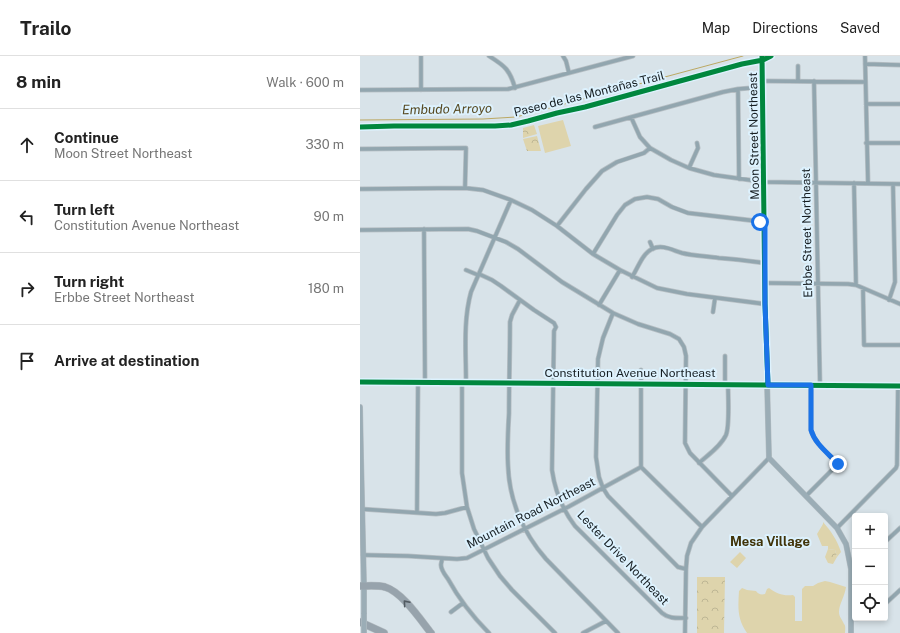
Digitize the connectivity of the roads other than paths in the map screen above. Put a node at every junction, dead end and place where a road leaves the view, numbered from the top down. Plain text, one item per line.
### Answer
1 (421, 56) edge
2 (489, 56) edge
3 (562, 56) edge
4 (633, 56) edge
5 (762, 56) edge
6 (865, 56) edge
7 (618, 58) edge
8 (865, 64) junction
9 (900, 65) edge
10 (798, 66) dead end
11 (569, 73) junction
12 (798, 81) junction
13 (814, 81) junction
14 (865, 82) junction
15 (763, 84) junction
16 (515, 88) junction
17 (738, 89) junction
18 (360, 90) edge
19 (421, 90) junction
20 (866, 104) junction
21 (900, 104) edge
22 (632, 117) junction
23 (595, 127) dead end
24 (697, 143) dead end
25 (866, 143) junction
26 (900, 143) edge
27 (650, 148) junction
28 (360, 149) edge
29 (689, 168) junction
30 (739, 179) junction
31 (764, 182) junction
32 (816, 182) junction
33 (854, 183) junction
34 (868, 183) junction
35 (893, 184) junction
36 (900, 184) edge
37 (360, 188) edge
38 (465, 188) junction
39 (511, 200) junction
40 (765, 222) junction
41 (557, 226) junction
42 (424, 229) junction
43 (360, 230) edge
44 (495, 238) junction
45 (650, 242) dead end
46 (653, 249) junction
47 (593, 254) junction
48 (766, 263) junction
49 (466, 270) dead end
50 (620, 270) junction
51 (478, 275) junction
52 (632, 277) junction
53 (766, 283) junction
54 (818, 284) junction
55 (856, 285) junction
56 (863, 288) junction
57 (715, 298) junction
58 (520, 300) junction
59 (889, 300) junction
60 (765, 304) junction
61 (900, 304) edge
62 (599, 305) junction
63 (713, 312) dead end
64 (613, 313) junction
65 (900, 345) edge
66 (725, 356) dead end
67 (642, 370) dead end
68 (360, 382) edge
69 (418, 382) junction
70 (425, 382) junction
71 (464, 382) junction
72 (509, 382) junction
73 (553, 383) junction
74 (597, 383) junction
75 (641, 384) junction
76 (686, 384) junction
77 (726, 384) junction
78 (768, 385) junction
79 (811, 385) junction
80 (820, 385) junction
81 (899, 386) edge
82 (360, 407) edge
83 (769, 458) junction
84 (699, 463) junction
85 (641, 467) junction
86 (361, 483) edge
87 (603, 488) junction
88 (732, 496) junction
89 (806, 496) junction
90 (467, 507) junction
91 (361, 509) edge
92 (564, 509) junction
93 (417, 513) junction
94 (702, 527) junction
95 (837, 528) junction
96 (900, 528) edge
97 (525, 529) junction
98 (888, 539) edge
99 (484, 550) junction
100 (362, 555) edge
101 (442, 559) junction
102 (852, 565) edge
103 (686, 569) junction
104 (852, 585) edge
105 (362, 586) edge
106 (900, 590) edge
107 (888, 601) edge
108 (463, 603) junction
109 (451, 612) dead end
110 (686, 618) junction
111 (851, 619) joint
112 (606, 621) junction
113 (360, 622) edge
114 (364, 633) edge
115 (384, 633) edge
116 (431, 633) edge
117 (489, 633) edge
118 (555, 633) edge
119 (584, 633) edge
120 (618, 633) edge
121 (686, 633) edge
122 (851, 633) edge

1 - 19 street
2 - 16 street
3 - 11 street
4 - 7 street
5 - 15 street, Moon Street Northeast
6 - 8 street
7 - 11 street
8 - 9 street
8 - 14 street
10 - 12 street
11 - 16 street
12 - 13 street
12 - 15 street
13 - 14 street
13 - 32 street, Erbbe Street Northeast
14 - 20 street
15 - 17 street
15 - 31 street, Moon Street Northeast
16 - 19 street
17 - 22 street
17 - 30 street
18 - 19 street
20 - 21 street
20 - 25 street
22 - 23 street
22 - 27 street
24 - 29 street
25 - 26 street
25 - 34 street
27 - 29 street
27 - 41 street
28 - 38 street
29 - 30 street
30 - 31 street
31 - 32 street
31 - 40 street, Moon Street Northeast
32 - 33 street
32 - 54 street, Erbbe Street Northeast
33 - 34 street
33 - 55 street
34 - 35 street
35 - 36 street
35 - 59 street
37 - 38 street
38 - 39 street
39 - 41 street
39 - 44 street
40 - 47 street
40 - 48 street, Moon Street Northeast
41 - 47 street
42 - 43 street
42 - 44 street
42 - 70 street
44 - 51 street
44 - 62 street
45 - 46 street
46 - 48 street
46 - 52 street
47 - 50 street
48 - 53 street, Moon Street Northeast
49 - 51 street, Lester Drive Northeast
50 - 52 street
50 - 62 street
51 - 58 street, Lester Drive Northeast
51 - 71 street
52 - 57 street
53 - 54 street
53 - 60 street, Moon Street Northeast
54 - 55 street
54 - 80 street, Erbbe Street Northeast
55 - 56 street
56 - 59 street
56 - 65 street
57 - 60 street
57 - 63 street
58 - 72 street
58 - 73 street, Lester Drive Northeast
59 - 61 street
60 - 78 street, Moon Street Northeast
62 - 64 street
64 - 74 street
64 - 76 street
66 - 77 street
67 - 75 street
68 - 69 street, Constitution Avenue Northeast
69 - 70 street, Constitution Avenue Northeast
69 - 93 street
70 - 71 street, Constitution Avenue Northeast
71 - 72 street, Constitution Avenue Northeast
71 - 90 street
72 - 73 street, Constitution Avenue Northeast
72 - 97 street
73 - 74 street, Constitution Avenue Northeast
73 - 92 street, Lester Drive Northeast
74 - 75 street, Constitution Avenue Northeast
74 - 87 street
75 - 76 street, Constitution Avenue Northeast
75 - 85 street
76 - 77 street, Constitution Avenue Northeast
76 - 84 street
77 - 78 street, Constitution Avenue Northeast
77 - 84 street
78 - 79 street, Constitution Avenue Northeast
78 - 83 street, Moon Street Northeast
79 - 80 street, Constitution Avenue Northeast
79 - 89 street
80 - 81 street, Constitution Avenue Northeast
81 - 95 street
82 - 86 street
83 - 88 street
83 - 89 street
84 - 88 street
85 - 87 street, Mountain Road Northeast
85 - 94 street
86 - 91 street
87 - 92 street, Mountain Road Northeast
87 - 103 street
88 - 94 street
89 - 95 street
90 - 93 street
90 - 99 street
91 - 93 street
91 - 100 street
92 - 97 street, Mountain Road Northeast
92 - 110 street, Lester Drive Northeast
94 - 103 street
95 - 102 street
96 - 98 street
97 - 99 street, Mountain Road Northeast
97 - 112 street
99 - 101 street, Mountain Road Northeast
99 - 118 street
100 - 101 street, Mountain Road Northeast
100 - 105 street
101 - 108 street
103 - 110 street
104 - 111 street
105 - 114 street, bridge
116 -> 105 highway
106 - 107 street
108 - 109 street
108 - 117 street
110 - 121 street
111 - 122 street
112 - 119 street
112 - 120 street
113 - 115 highway

